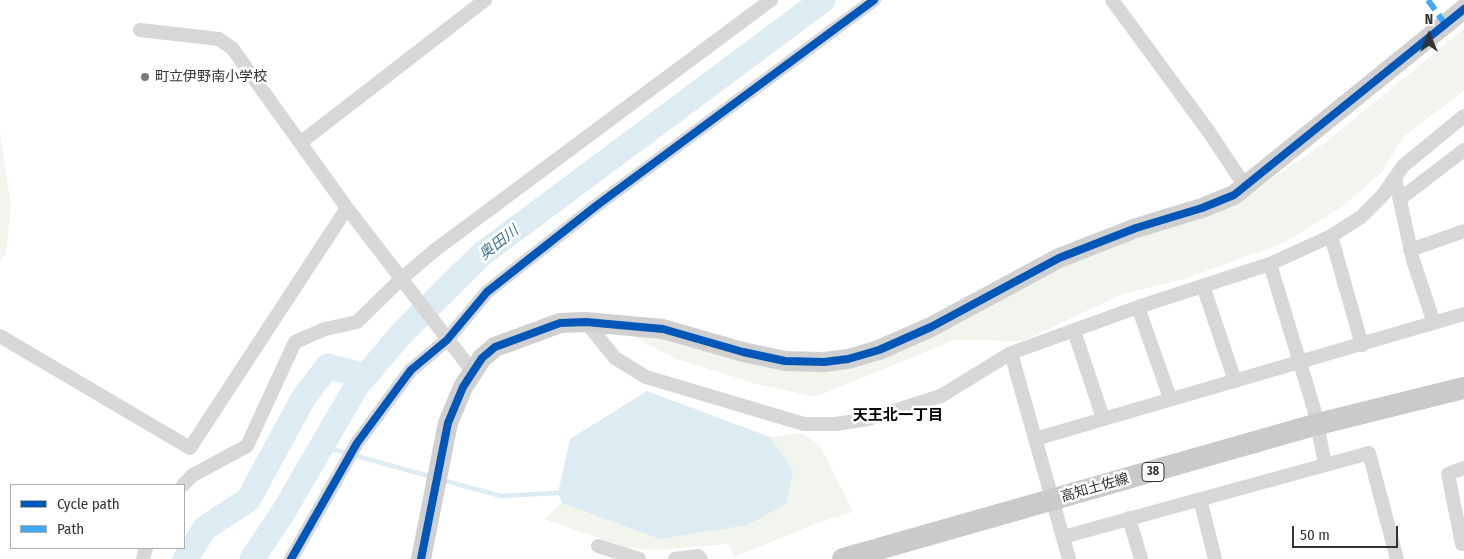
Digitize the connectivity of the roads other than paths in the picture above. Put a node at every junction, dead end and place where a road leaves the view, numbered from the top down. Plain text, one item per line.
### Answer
1 (485, 0) edge
2 (771, 0) edge
3 (874, 0) edge
4 (1112, 0) edge
5 (1464, 9) edge
6 (140, 30) dead end
7 (1464, 116) edge
8 (300, 143) junction
9 (1464, 150) edge
10 (1395, 178) junction
11 (1245, 186) junction
12 (1400, 199) junction
13 (347, 208) junction
14 (1464, 231) edge
15 (1331, 236) junction
16 (1410, 250) junction
17 (1270, 264) junction
18 (401, 279) junction
19 (1202, 286) junction
20 (1138, 308) junction
21 (1464, 314) edge
22 (586, 322) junction
23 (1434, 323) junction
24 (1074, 330) junction
25 (0, 336) edge
26 (447, 340) junction
27 (1362, 345) junction
28 (1011, 353) junction
29 (1301, 363) junction
30 (473, 372) junction
31 (1235, 381) junction
32 (1464, 388) edge
33 (1170, 398) junction
34 (1103, 418) junction
35 (1318, 424) junction
36 (1036, 439) junction
37 (1325, 464) junction
38 (1464, 468) edge
39 (184, 484) edge
40 (1200, 499) junction
41 (1052, 501) junction
42 (1129, 518) junction
43 (1063, 537) junction
44 (1464, 544) edge
45 (598, 546) dead end
46 (291, 559) edge
47 (421, 559) edge
48 (638, 559) edge
49 (675, 559) edge
50 (701, 559) edge
51 (843, 559) edge
52 (1069, 559) edge
53 (1141, 559) edge
54 (1215, 559) edge
55 (1397, 559) edge

1 - 8 street
2 - 18 street
3 - 26 street
4 - 11 street
5 - 11 street
6 - 8 street
7 - 10 street
8 - 13 street
9 - 12 street
10 - 12 street
10 - 15 street
11 - 22 street
12 - 16 street
13 - 18 street
13 - 25 street
14 - 16 street
15 - 17 street
15 - 27 street
16 - 23 street
17 - 19 street
17 - 29 street
18 - 26 street
18 - 39 street
19 - 20 street
19 - 31 street
20 - 24 street
20 - 33 street
21 - 23 street
22 - 28 street
22 - 30 street
23 - 27 street
24 - 28 street
24 - 34 street
26 - 30 street
26 - 46 street
27 - 29 street
28 - 36 street
29 - 31 street
29 - 35 street
30 - 47 street
31 - 33 street
32 - 35 main road, 高知土佐線 / 38
33 - 34 street
34 - 36 street
35 - 37 street
35 - 41 main road, 高知土佐線 / 38
36 - 41 street
37 - 40 street
37 - 55 street
38 - 44 street
40 - 42 street
40 - 54 street
41 - 43 street
41 - 51 main road, 高知土佐線 / 38
42 - 43 street
42 - 53 street
43 - 52 street
45 - 48 street
49 - 50 street

